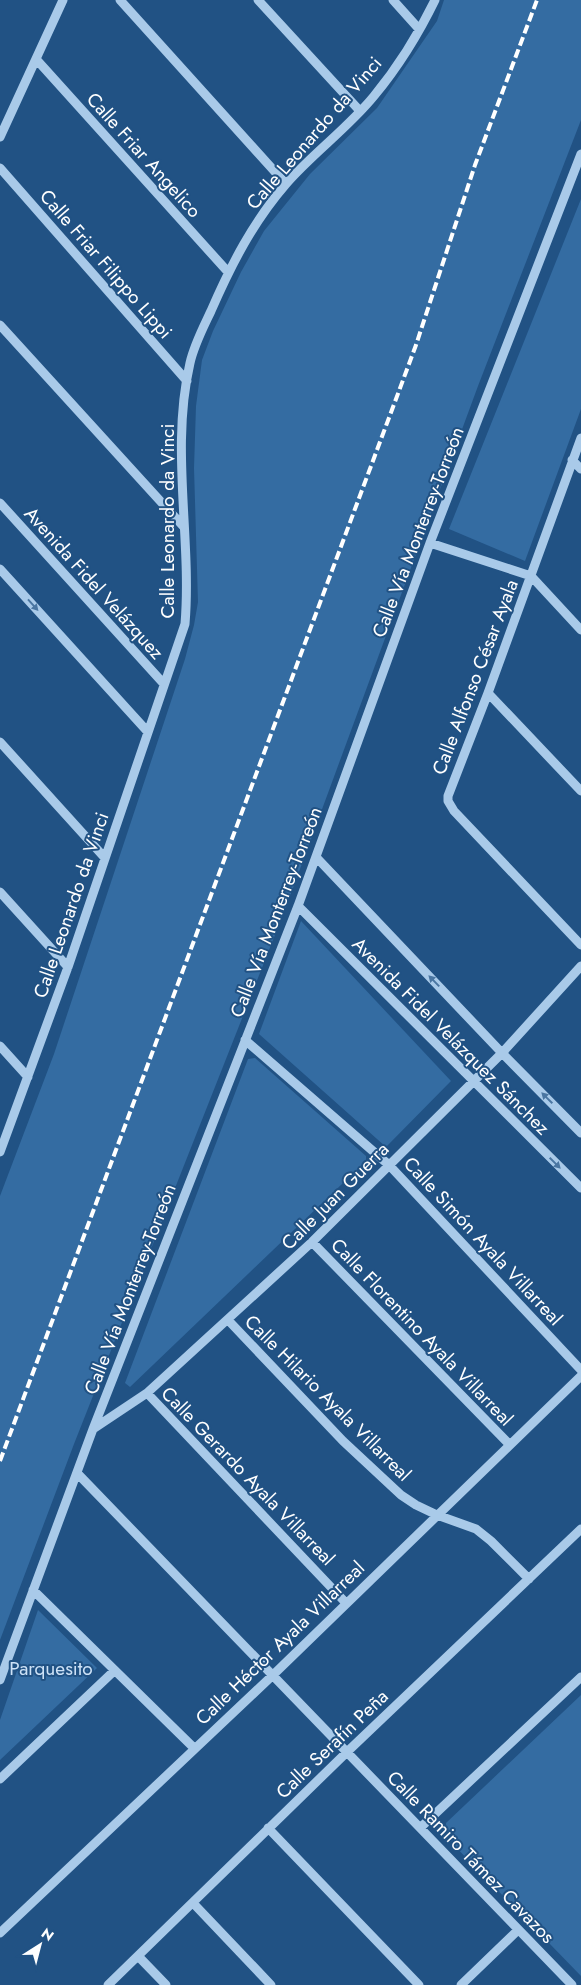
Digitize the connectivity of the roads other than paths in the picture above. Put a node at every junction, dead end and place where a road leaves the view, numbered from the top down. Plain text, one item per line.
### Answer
1 (63, 0) edge
2 (120, 0) edge
3 (258, 0) edge
4 (394, 0) edge
5 (435, 0) edge
6 (419, 29) junction
7 (36, 59) junction
8 (360, 111) junction
9 (0, 137) edge
10 (581, 154) edge
11 (0, 168) edge
12 (286, 184) junction
13 (228, 272) junction
14 (0, 325) edge
15 (187, 381) junction
16 (581, 438) edge
17 (572, 460) junction
18 (581, 470) edge
19 (0, 503) edge
20 (183, 526) junction
21 (430, 542) junction
22 (0, 570) edge
23 (531, 576) junction
24 (581, 630) edge
25 (164, 684) junction
26 (488, 693) junction
27 (147, 731) junction
28 (0, 742) edge
29 (581, 791) edge
30 (316, 857) junction
31 (105, 858) junction
32 (0, 892) edge
33 (298, 906) junction
34 (581, 945) edge
35 (581, 966) edge
36 (68, 967) junction
37 (244, 1040) junction
38 (0, 1046) edge
39 (502, 1053) junction
40 (28, 1077) junction
41 (474, 1082) junction
42 (581, 1133) edge
43 (0, 1152) edge
44 (389, 1165) junction
45 (581, 1188) edge
46 (312, 1242) junction
47 (228, 1320) junction
48 (581, 1370) edge
49 (581, 1376) edge
50 (146, 1393) junction
51 (93, 1429) junction
52 (510, 1445) junction
53 (77, 1473) junction
54 (437, 1515) junction
55 (581, 1529) edge
56 (528, 1579) junction
57 (34, 1590) junction
58 (346, 1603) junction
59 (114, 1671) junction
60 (272, 1675) junction
61 (581, 1677) edge
62 (0, 1680) edge
63 (194, 1748) junction
64 (346, 1752) junction
65 (0, 1779) edge
66 (268, 1828) junction
67 (420, 1828) junction
68 (194, 1902) junction
69 (518, 1930) junction
70 (0, 1933) edge
71 (138, 1956) junction
72 (108, 1985) edge
73 (166, 1985) edge
74 (271, 1985) edge
75 (419, 1985) edge
76 (461, 1985) edge
77 (572, 1985) edge

1 - 7 street
2 - 12 street
3 - 8 street
4 - 6 street
5 - 6 street, Calle Leonardo da Vinci
6 - 8 street, Calle Leonardo da Vinci
7 - 9 street
7 - 13 street, Calle Friar Angelico
8 - 12 street, Calle Leonardo da Vinci
10 - 21 street, Calle Vía Monterrey-Torreón
11 - 15 street, Calle Friar Filippo Lippi
12 - 13 street, Calle Leonardo da Vinci
13 - 15 street, Calle Leonardo da Vinci
14 - 20 street
15 - 20 street, Calle Leonardo da Vinci
16 - 17 street, Calle Alfonso César Ayala
17 - 18 street
17 - 23 street, Calle Alfonso César Ayala
19 - 25 street, Avenida Fidel Velázquez
20 - 25 street, Calle Leonardo da Vinci
21 - 23 street
21 - 30 street, Calle Vía Monterrey-Torreón
22 -> 27 street
23 - 24 street
23 - 26 street, Calle Alfonso César Ayala
25 - 27 street, Calle Leonardo da Vinci
26 - 29 street
26 - 34 street, Calle Alfonso César Ayala
27 - 31 street, Calle Leonardo da Vinci
28 - 31 street
30 - 33 street, Calle Vía Monterrey-Torreón
39 -> 30 street, Avenida Fidel Velázquez Sánchez
31 - 36 street, Calle Leonardo da Vinci
32 - 36 street
33 - 37 street, Calle Vía Monterrey-Torreón
33 - 41 street, Avenida Fidel Velázquez Sánchez
35 - 39 street, Calle Juan Guerra
36 - 40 street, Calle Leonardo da Vinci
37 - 44 street, Calle Simón Ayala Villarreal
37 - 51 street, Calle Vía Monterrey-Torreón
38 - 40 street
39 - 41 street, Calle Juan Guerra
42 -> 39 street, Avenida Fidel Velázquez Sánchez
40 - 43 street, Calle Leonardo da Vinci
41 - 44 street, Calle Juan Guerra
41 -> 45 street, Avenida Fidel Velázquez Sánchez
44 - 46 street, Calle Juan Guerra
44 - 48 street, Calle Simón Ayala Villarreal
46 - 47 street, Calle Juan Guerra
46 - 52 street, Calle Florentino Ayala Villarreal
47 - 50 street, Calle Juan Guerra
47 - 54 street, Calle Hilario Ayala Villarreal
49 - 52 street, Calle Héctor Ayala Villarreal
50 - 51 street, Calle Juan Guerra
50 - 58 street, Calle Gerardo Ayala Villarreal
51 - 53 street, Calle Vía Monterrey-Torreón
52 - 54 street, Calle Héctor Ayala Villarreal
53 - 57 street, Calle Vía Monterrey-Torreón
53 - 60 street, Calle Ramiro Támez Cavazos
54 - 56 street, Calle Hilario Ayala Villarreal
54 - 58 street, Calle Héctor Ayala Villarreal
55 - 56 street, Calle Serafín Peña
56 - 64 street, Calle Serafín Peña
57 - 59 street
57 - 62 street, Calle Vía Monterrey-Torreón
58 - 60 street, Calle Héctor Ayala Villarreal
59 - 63 street
59 - 65 street
60 - 63 street, Calle Héctor Ayala Villarreal
60 - 64 street, Calle Ramiro Támez Cavazos
61 - 67 street
63 - 70 street, Calle Héctor Ayala Villarreal
64 - 66 street, Calle Serafín Peña
64 - 67 street, Calle Ramiro Támez Cavazos
66 - 68 street, Calle Serafín Peña
66 - 75 street
67 - 69 street, Calle Ramiro Támez Cavazos
68 - 71 street, Calle Serafín Peña
68 - 74 street
69 - 76 street
69 - 77 street, Calle Ramiro Támez Cavazos
71 - 72 street, Calle Serafín Peña
71 - 73 street

